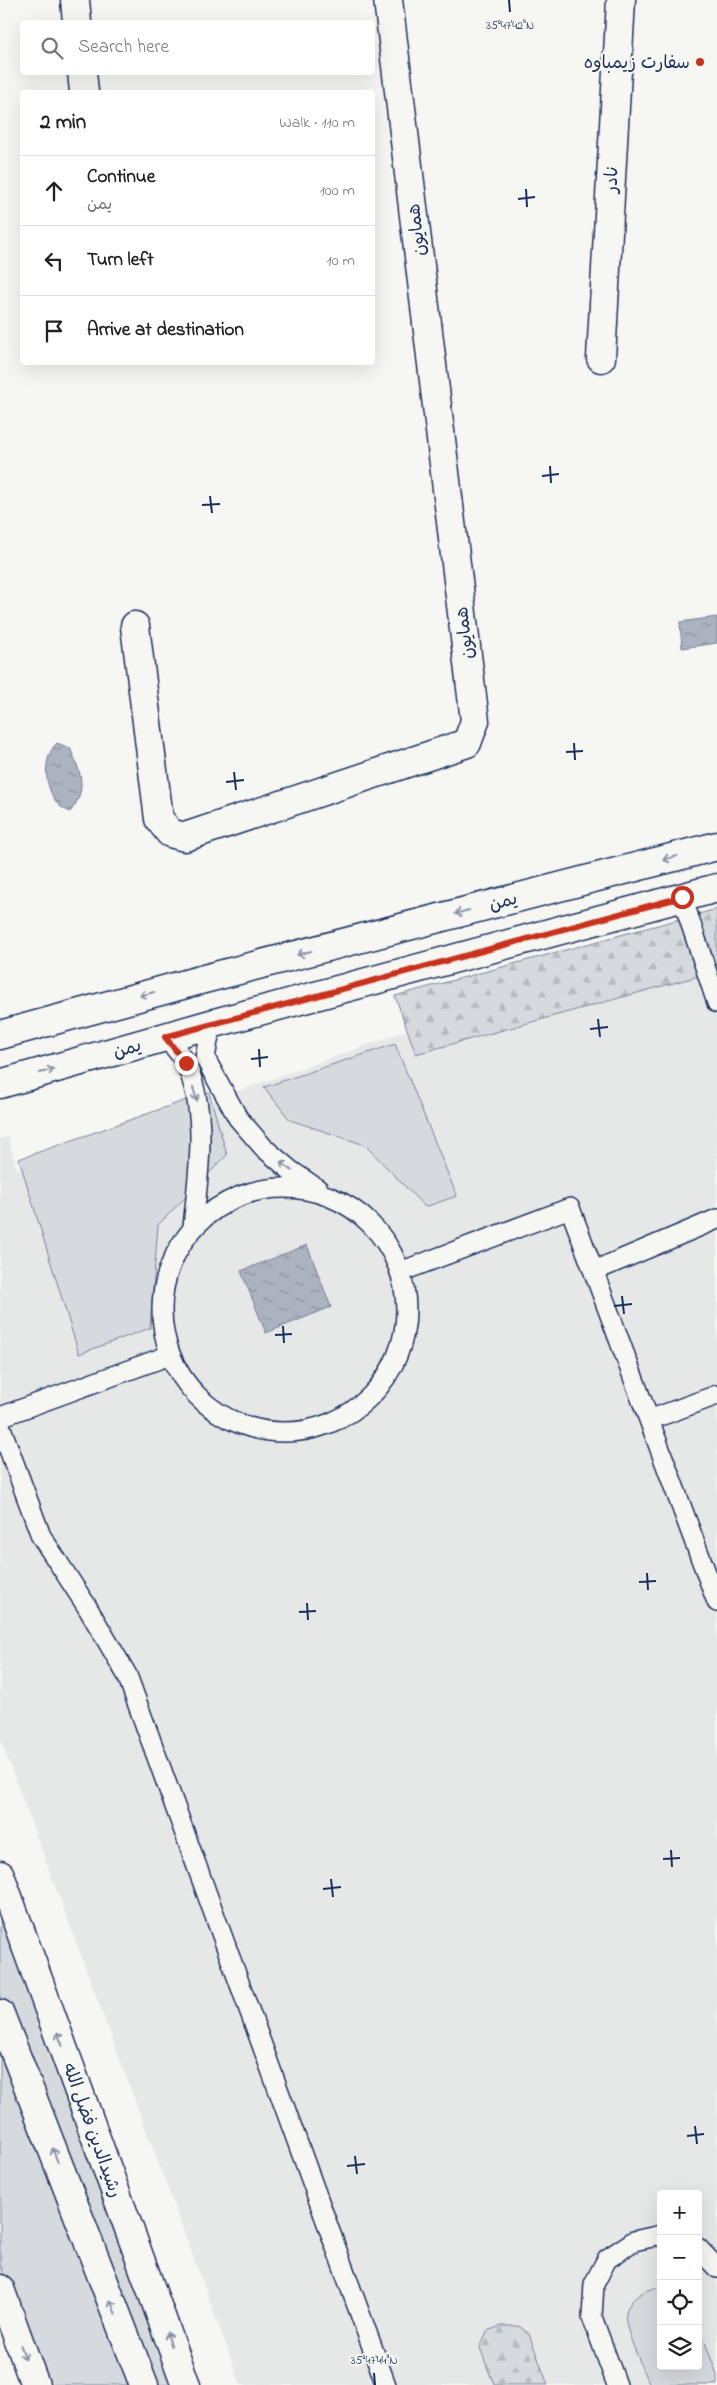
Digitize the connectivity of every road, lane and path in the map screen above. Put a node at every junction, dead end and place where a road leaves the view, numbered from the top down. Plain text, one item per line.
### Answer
1 (75, 0) edge
2 (388, 0) edge
3 (621, 0) edge
4 (77, 20) edge
5 (82, 75) edge
6 (84, 90) edge
7 (601, 358) dead end
8 (135, 626) dead end
9 (717, 846) edge
10 (717, 888) edge
11 (682, 897) junction
12 (717, 1003) edge
13 (211, 1024) junction
14 (0, 1035) edge
15 (165, 1037) junction
16 (0, 1084) edge
17 (326, 1194) junction
18 (717, 1218) edge
19 (192, 1227) junction
20 (594, 1271) junction
21 (400, 1272) junction
22 (170, 1355) junction
23 (717, 1394) edge
24 (0, 1417) edge
25 (649, 1420) junction
26 (0, 1425) edge
27 (717, 1602) edge
28 (0, 1875) edge
29 (0, 2014) edge
30 (657, 2236) edge
31 (702, 2252) edge
32 (717, 2268) edge
33 (0, 2289) edge
34 (35, 2385) edge
35 (144, 2385) edge
36 (186, 2385) edge
37 (386, 2385) edge
38 (617, 2385) edge

1 - 4 main road
2 - 8 main road, همایون
3 - 7 main road, نادر
5 - 6 main road
9 -> 14 main road, یمن
10 - 11 main road, یمن
11 - 12 lane
11 - 13 main road, یمن
13 - 15 main road, یمن
17 -> 13 lane
16 -> 15 main road, یمن
15 -> 19 lane
17 - 19 lane
17 - 21 lane
18 - 20 lane
19 - 22 lane
20 - 21 lane
20 - 25 lane
21 - 22 lane
22 - 24 lane
23 - 25 lane
25 - 27 lane
26 - 37 lane
36 -> 28 main road, رشیدالدین فضل الله
35 -> 29 main road
30 - 38 lane
31 - 32 lane
33 -> 34 main road

